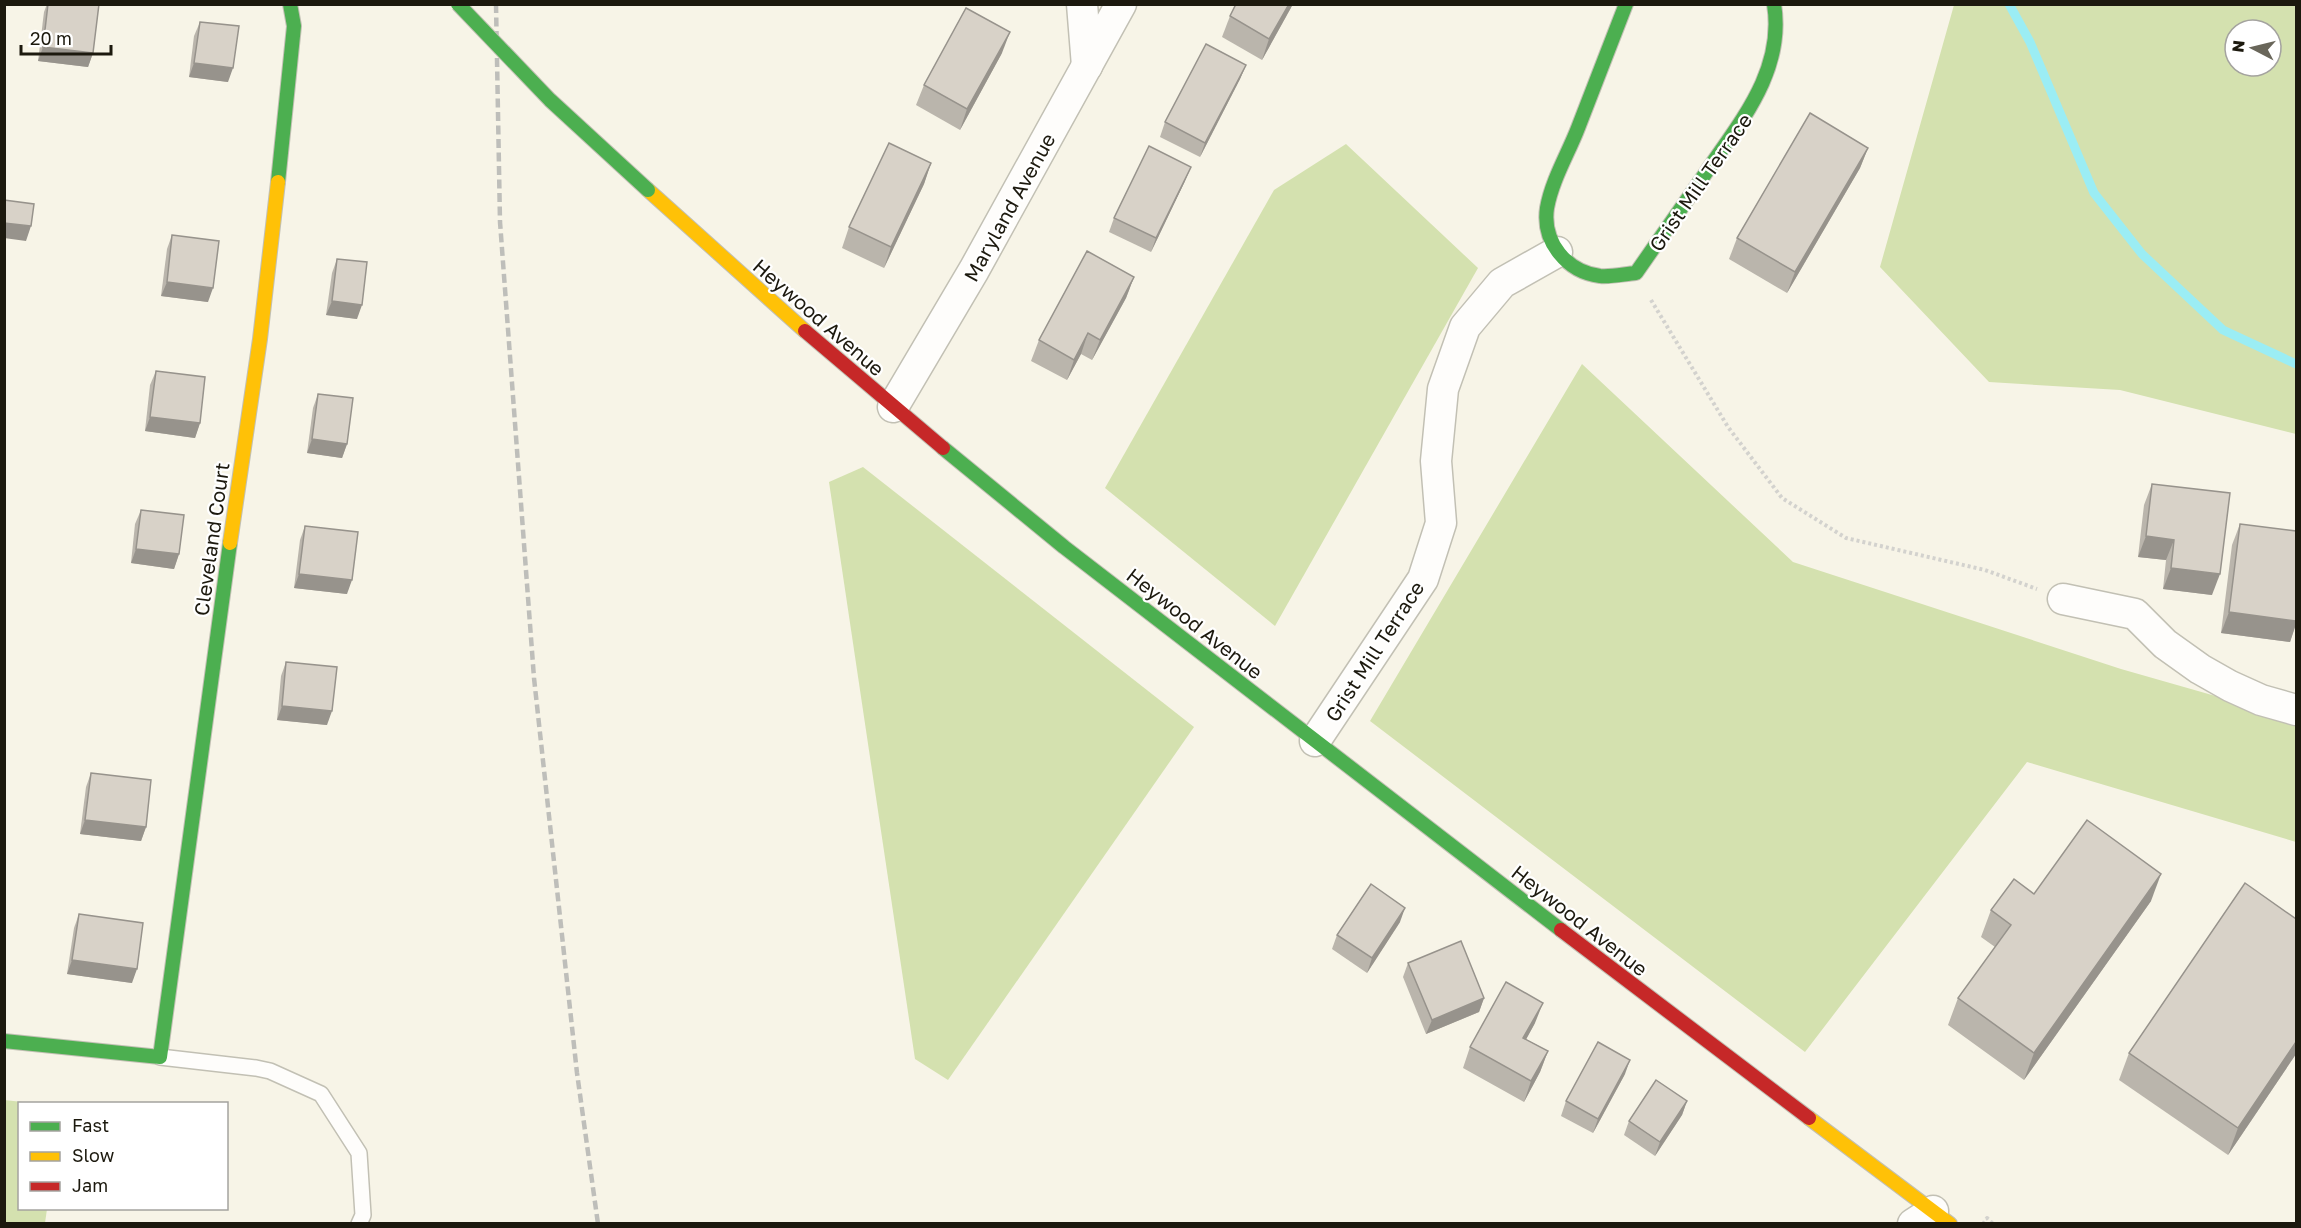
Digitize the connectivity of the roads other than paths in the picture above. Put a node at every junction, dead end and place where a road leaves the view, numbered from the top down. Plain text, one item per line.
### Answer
1 (290, 4) edge
2 (458, 4) edge
3 (1082, 4) edge
4 (1121, 4) edge
5 (1626, 4) edge
6 (1774, 4) edge
7 (1087, 66) junction
8 (1557, 252) junction
9 (893, 407) junction
10 (2063, 599) road end
11 (2296, 710) edge
12 (1315, 741) junction
13 (4, 1041) edge
14 (160, 1057) junction
15 (1932, 1219) edge
16 (359, 1224) edge

1 - 14 street, Cleveland Court
2 - 9 street, Heywood Avenue, bridge
3 - 7 street
4 - 7 street, Maryland Avenue
5 - 8 street
6 - 8 street, Grist Mill Terrace
7 - 9 street, Maryland Avenue
8 - 12 street, Grist Mill Terrace
9 - 12 street, Heywood Avenue
10 - 11 street
12 - 15 street, Heywood Avenue
13 - 14 street
14 - 16 lane

